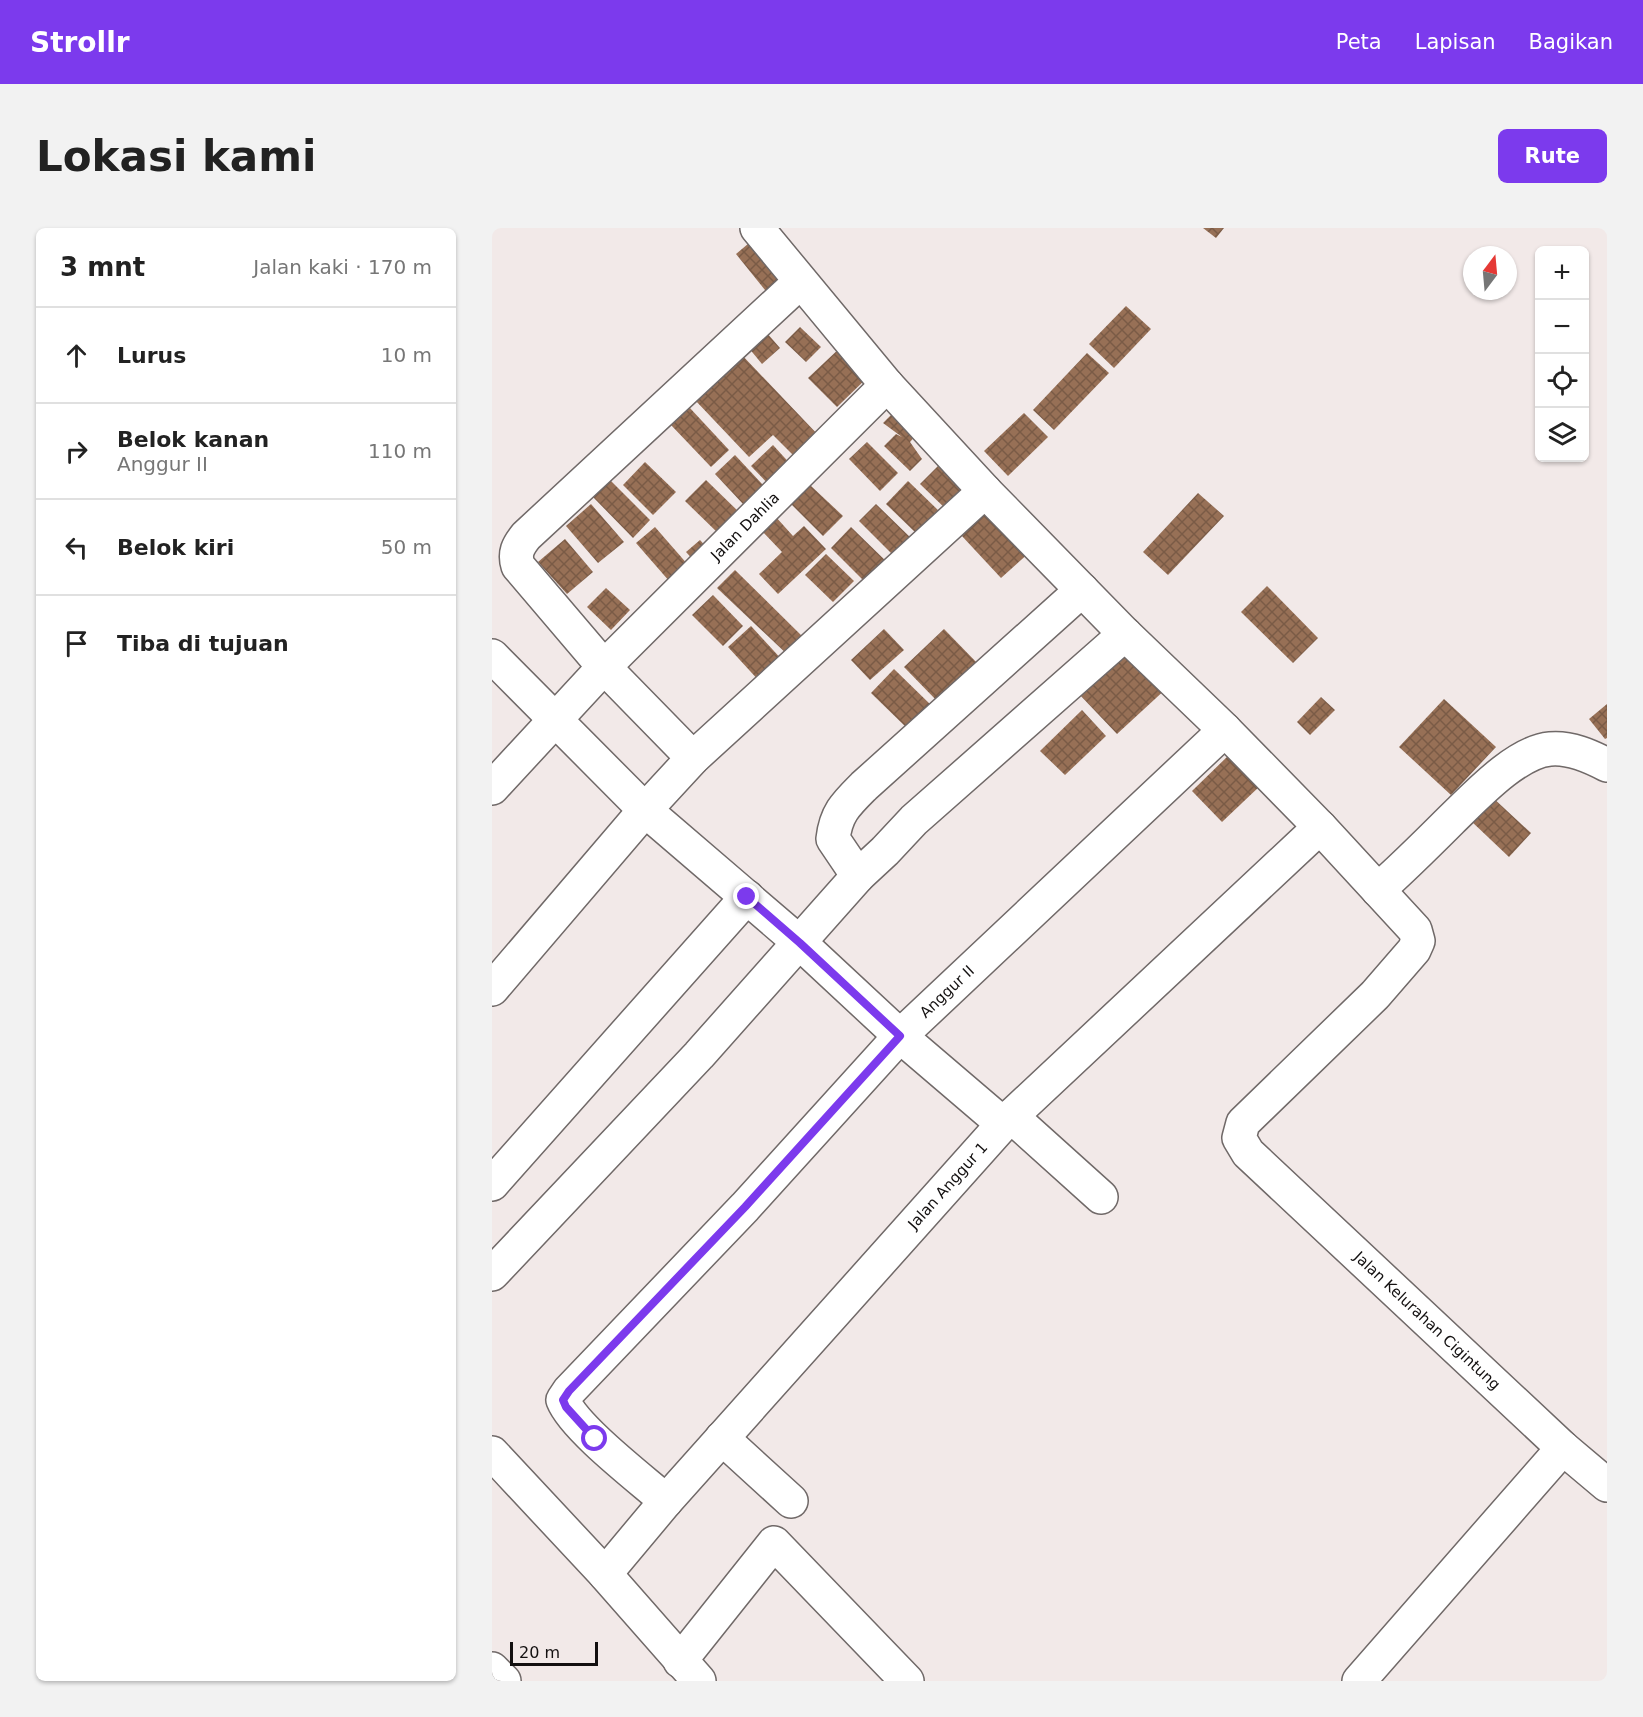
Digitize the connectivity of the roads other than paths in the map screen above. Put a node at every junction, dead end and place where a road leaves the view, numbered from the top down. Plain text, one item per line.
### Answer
1 (757, 228) edge
2 (800, 282) junction
3 (887, 385) junction
4 (985, 491) junction
5 (1082, 590) junction
6 (1125, 634) junction
7 (492, 656) edge
8 (604, 667) junction
9 (554, 721) junction
10 (1225, 730) junction
11 (693, 758) junction
12 (1607, 765) edge
13 (492, 788) edge
14 (645, 810) junction
15 (1320, 827) junction
16 (858, 876) junction
17 (1378, 890) junction
18 (747, 897) junction
19 (800, 943) junction
20 (492, 989) edge
21 (900, 1036) junction
22 (1007, 1120) junction
23 (492, 1184) edge
24 (1101, 1197) dead end
25 (492, 1274) edge
26 (722, 1438) junction
27 (1563, 1448) junction
28 (492, 1453) edge
29 (1607, 1485) edge
30 (666, 1501) junction
31 (791, 1501) dead end
32 (605, 1574) junction
33 (492, 1669) edge
34 (685, 1673) edge
35 (504, 1681) edge
36 (907, 1681) edge
37 (1359, 1681) edge

1 - 2 street
2 - 3 street
2 - 8 street
3 - 4 street
3 - 8 street, Jalan Dahlia
4 - 5 street
4 - 11 street
5 - 6 street
5 - 16 street
6 - 10 street
6 - 16 street
7 - 9 street
8 - 9 street, Jalan Dahlia
8 - 11 street
9 - 13 street, Jalan Dahlia
9 - 14 street
10 - 15 street
10 - 21 street, Anggur II
11 - 14 street
12 - 17 street
14 - 18 street
14 - 20 street
15 - 17 street
15 - 22 street, Jalan Anggur 1
16 - 19 street
17 - 27 street, Jalan Kelurahan Cigintung
18 - 19 street
18 - 23 street
19 - 21 street
19 - 25 street
21 - 22 street
21 - 30 street, Anggur II
22 - 24 street
22 - 26 street, Jalan Anggur 1
26 - 30 street, Jalan Anggur 1
26 - 31 street
27 - 29 street, Jalan Kelurahan Cigintung
27 - 37 street
28 - 32 street
30 - 32 street, Jalan Anggur 1
32 - 34 street
33 - 35 street
34 - 36 street

